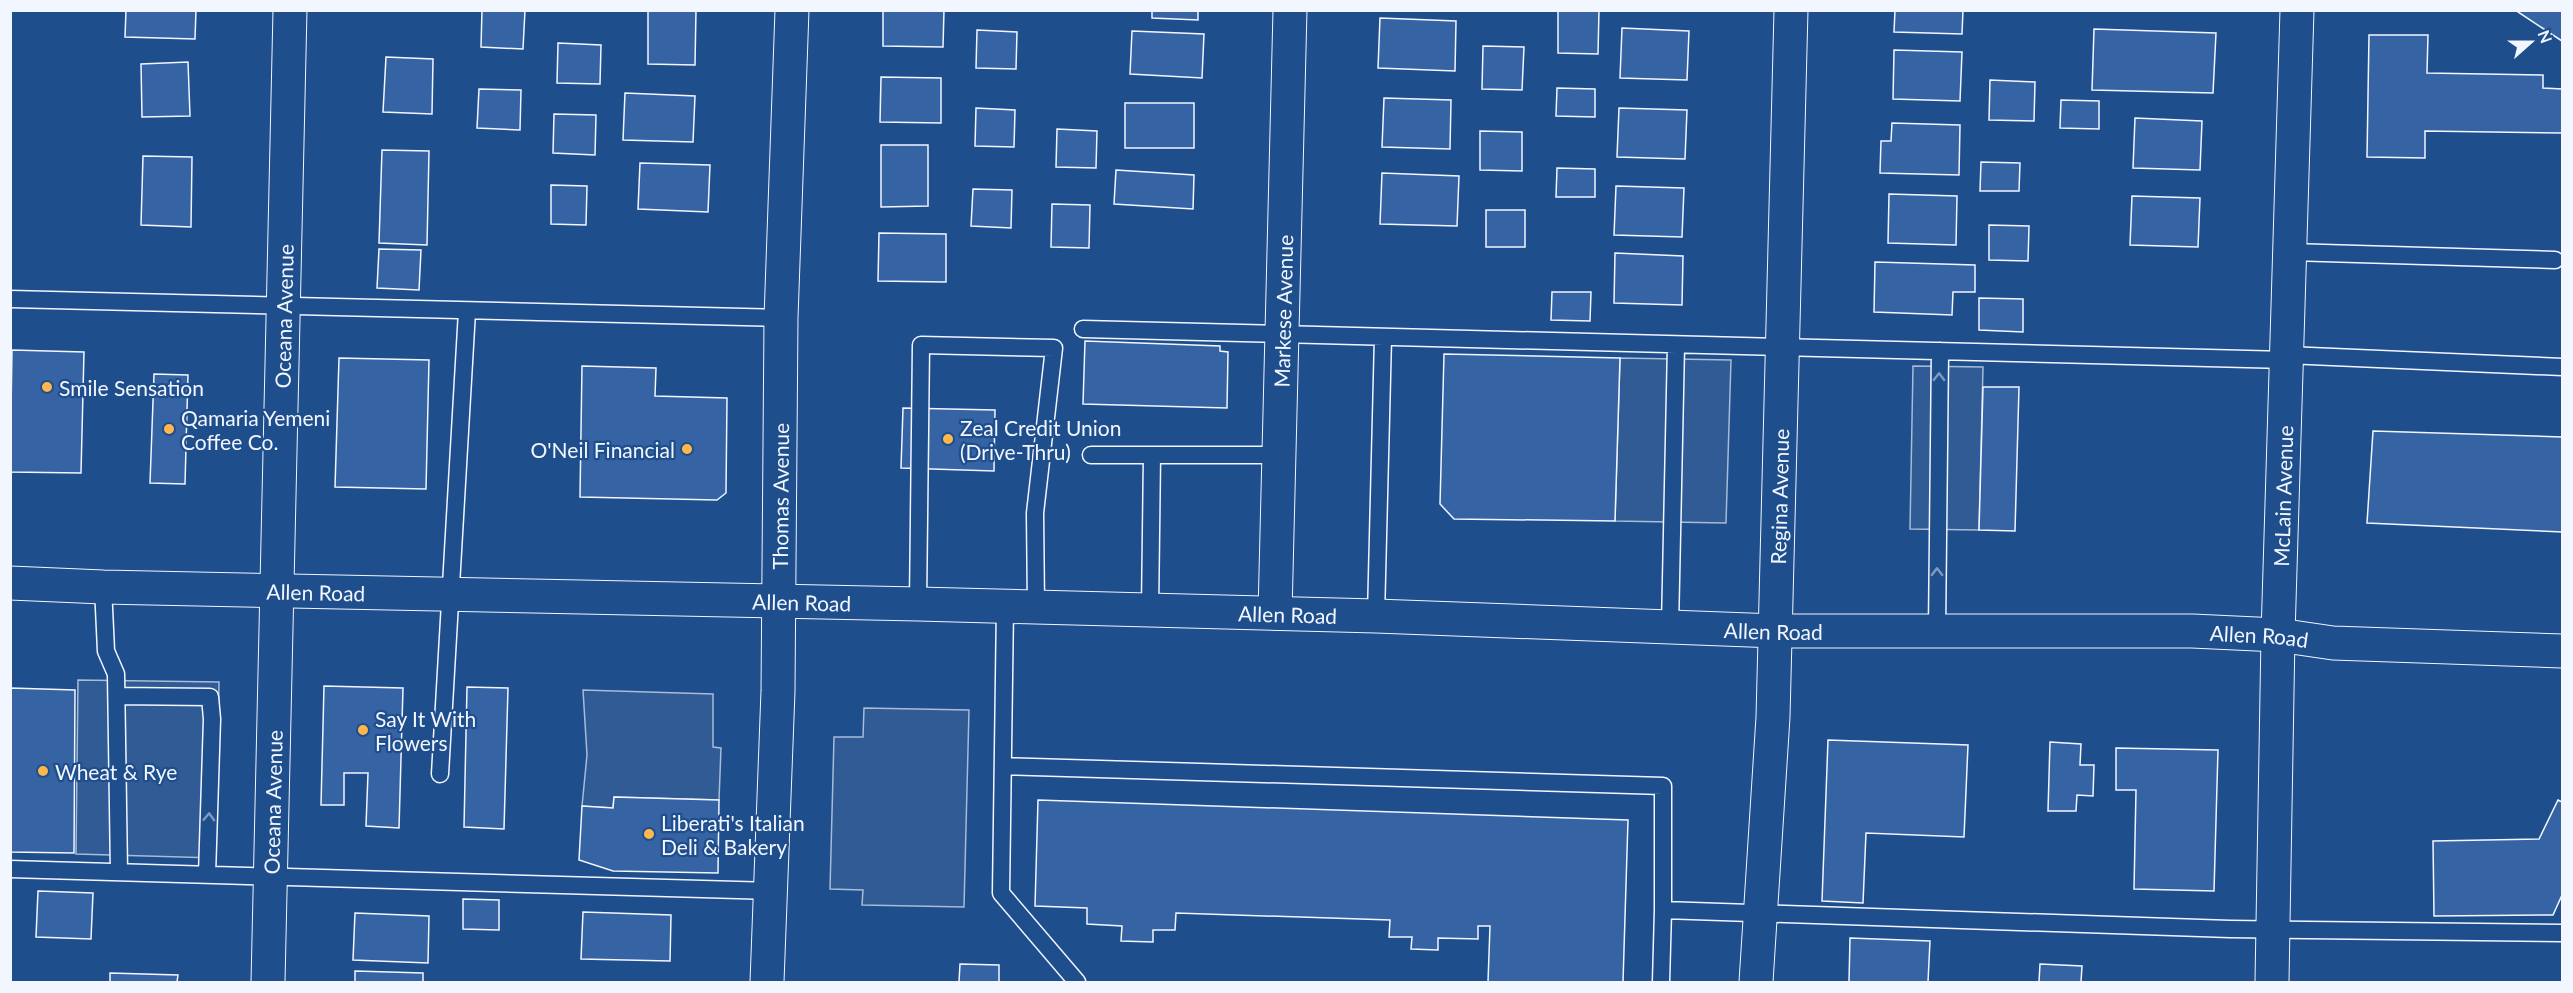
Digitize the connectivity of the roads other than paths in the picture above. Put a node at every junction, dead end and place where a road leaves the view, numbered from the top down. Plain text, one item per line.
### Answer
1 (290, 10) edge
2 (792, 10) edge
3 (1290, 10) edge
4 (1791, 10) edge
5 (2297, 10) edge
6 (2290, 252) junction
7 (2555, 260) dead end
8 (10, 299) edge
9 (284, 306) junction
10 (467, 311) junction
11 (781, 318) junction
12 (1083, 329) dead end
13 (1282, 335) junction
14 (1383, 337) junction
15 (1676, 345) junction
16 (1783, 347) junction
17 (1940, 351) junction
18 (2287, 358) junction
19 (2562, 367) edge
20 (1091, 455) dead end
21 (1152, 455) junction
22 (1280, 455) junction
23 (10, 583) edge
24 (103, 587) junction
25 (278, 590) junction
26 (451, 595) junction
27 (779, 602) junction
28 (918, 604) junction
29 (1021, 607) junction
30 (1150, 610) junction
31 (1275, 613) junction
32 (1377, 616) junction
33 (1670, 627) junction
34 (1776, 631) junction
35 (1937, 631) junction
36 (2278, 634) junction
37 (2562, 651) edge
38 (117, 696) junction
39 (1003, 766) junction
40 (440, 774) dead end
41 (10, 869) edge
42 (119, 872) junction
43 (207, 875) junction
44 (271, 877) junction
45 (769, 891) junction
46 (1663, 910) junction
47 (1761, 914) junction
48 (2272, 930) junction
49 (2562, 933) edge
50 (268, 982) edge
51 (767, 982) edge
52 (1077, 982) edge
53 (1661, 982) edge
54 (1756, 982) edge
55 (2272, 982) edge

1 - 9 street, Oceana Avenue
2 - 11 street, Thomas Avenue
3 - 13 street, Markese Avenue
4 - 16 street, Regina Avenue
5 - 6 street, McLain Avenue
6 - 7 lane
6 - 18 street, McLain Avenue
8 - 9 lane
9 - 10 lane
9 - 25 street, Oceana Avenue
10 - 11 lane
10 - 26 lane
11 - 27 street, Thomas Avenue
12 - 13 lane
13 - 14 lane
13 - 22 street, Markese Avenue
14 - 15 lane
14 - 32 lane
15 - 16 lane
15 - 33 lane
16 - 17 lane
16 - 34 street, Regina Avenue
17 - 18 lane
35 -> 17 lane
18 - 19 lane
18 - 36 street, McLain Avenue
20 - 21 lane
21 - 22 lane
21 - 30 lane
22 - 31 street, Markese Avenue
23 - 24 street, Allen Road
24 - 25 street, Allen Road
24 - 38 lane
25 - 26 street, Allen Road
25 - 44 street, Oceana Avenue
26 - 27 street, Allen Road
26 - 40 lane
27 - 28 street, Allen Road
27 - 45 street, Thomas Avenue
28 - 29 street, Allen Road
28 - 29 lane
29 - 30 street, Allen Road
29 - 39 lane
30 - 31 street, Allen Road
31 - 32 street, Allen Road
32 - 33 street, Allen Road
33 - 34 street, Allen Road
34 - 35 street, Allen Road
34 - 47 street, Regina Avenue
35 - 36 street, Allen Road
36 - 37 street, Allen Road
36 - 48 street, McLain Avenue
38 - 42 lane
43 -> 38 lane
39 - 46 lane
39 - 52 lane
41 - 42 lane
42 - 43 lane
43 - 44 lane
44 - 45 lane
44 - 50 street, Oceana Avenue
45 - 51 street, Thomas Avenue
46 - 47 lane
46 - 53 lane
47 - 48 lane
47 - 54 street, Regina Avenue
48 - 49 lane
48 - 55 street, McLain Avenue

